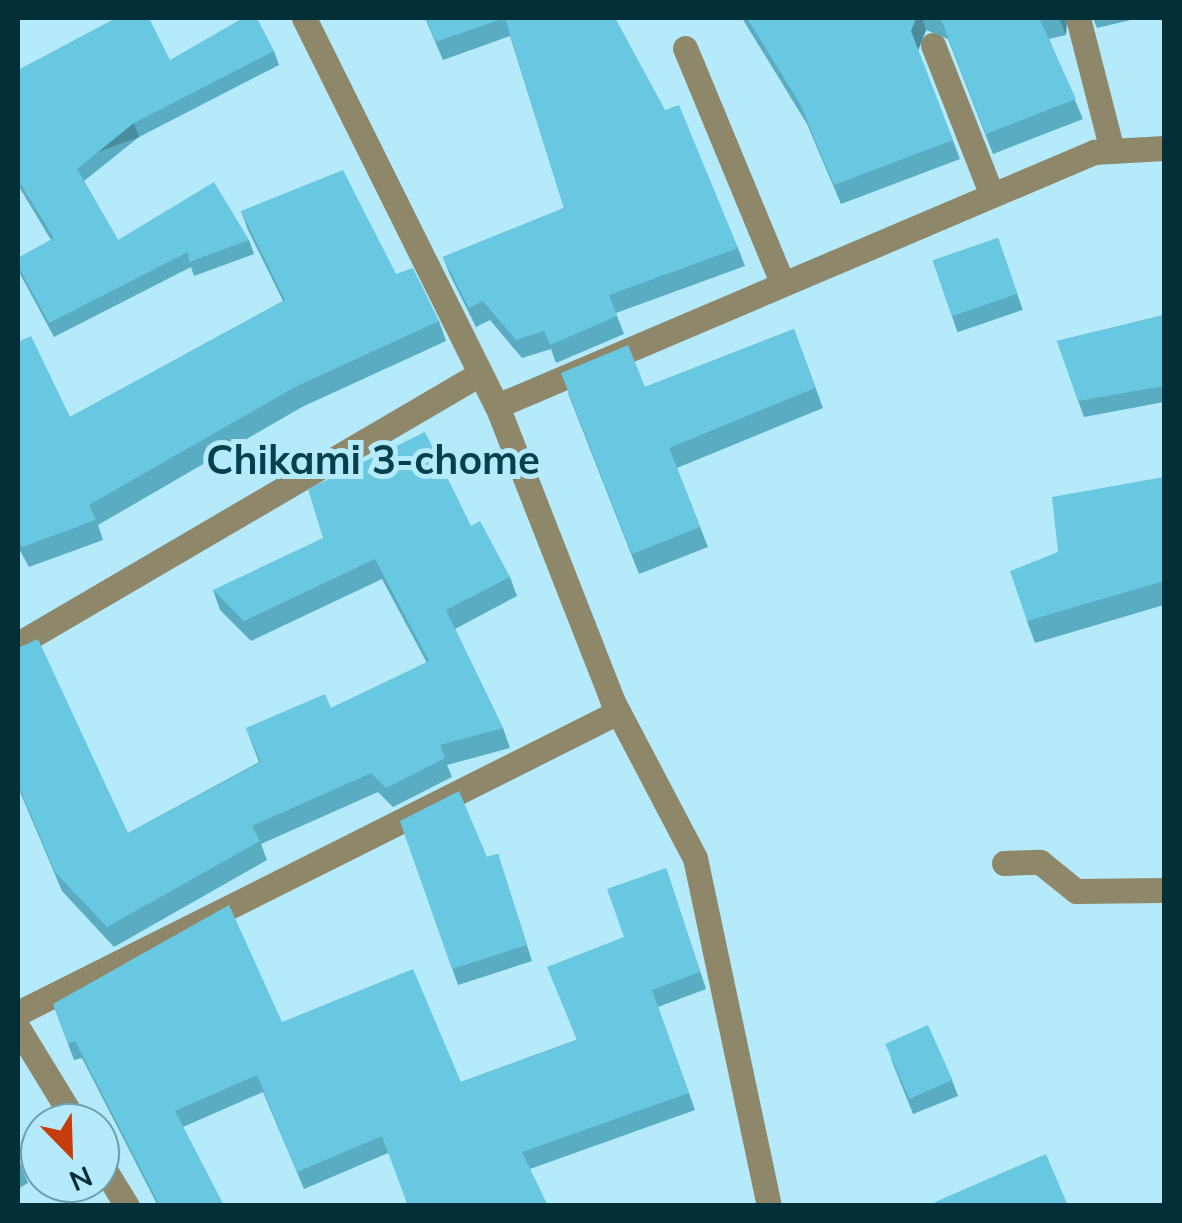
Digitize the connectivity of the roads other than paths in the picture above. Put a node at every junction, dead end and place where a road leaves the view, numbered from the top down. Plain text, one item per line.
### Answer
1 (304, 18) edge
2 (1078, 18) edge
3 (933, 44) edge
4 (684, 48) dead end
5 (1164, 148) edge
6 (1112, 150) junction
7 (991, 192) junction
8 (782, 282) junction
9 (476, 376) junction
10 (497, 406) junction
11 (18, 644) edge
12 (618, 712) junction
13 (1004, 863) dead end
14 (1164, 890) edge
15 (18, 1012) edge
16 (18, 1028) edge
17 (64, 1103) edge
18 (769, 1206) edge

1 - 9 street
2 - 6 street
3 - 7 street
4 - 8 street
5 - 6 street
6 - 7 street
7 - 8 street
8 - 10 street
9 - 10 street
9 - 11 street
10 - 12 street
12 - 15 street
12 - 18 street
13 - 14 street
16 - 17 street

